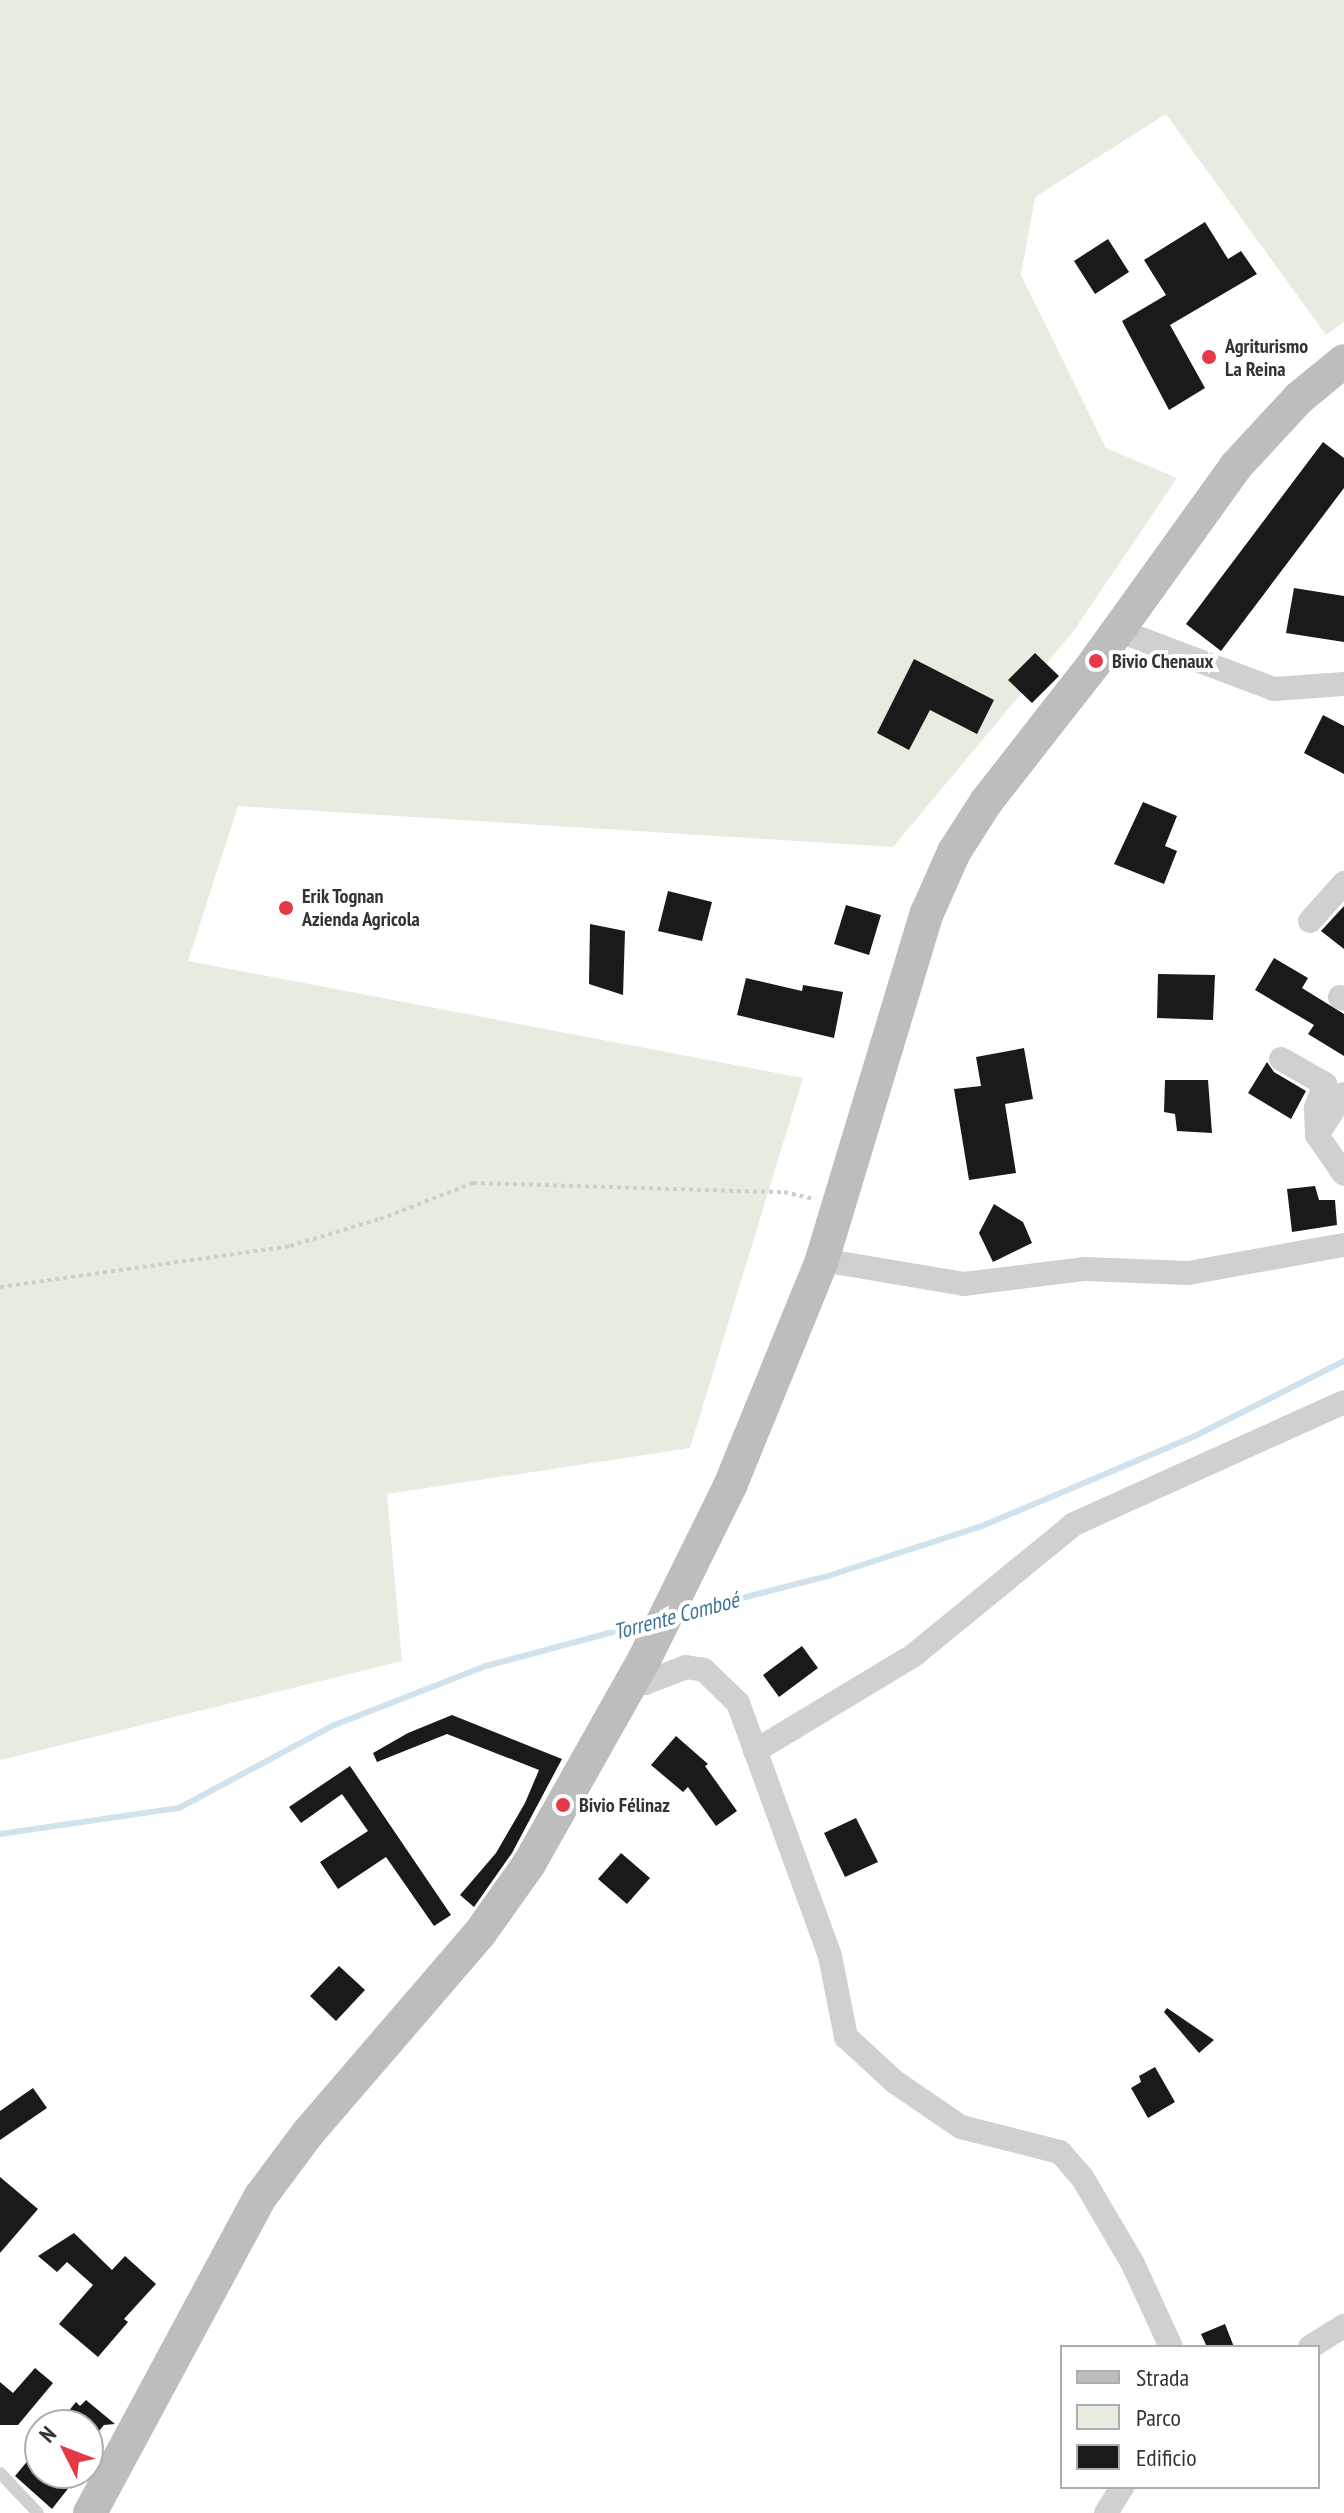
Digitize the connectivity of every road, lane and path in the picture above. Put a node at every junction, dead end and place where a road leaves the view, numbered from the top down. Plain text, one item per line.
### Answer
1 (1344, 361) edge
2 (1117, 630) junction
3 (1344, 684) edge
4 (1344, 883) edge
5 (1310, 921) dead end
6 (1281, 1059) dead end
7 (1344, 1094) edge
8 (1317, 1135) junction
9 (1344, 1174) edge
10 (840, 1206) junction
11 (1344, 1245) edge
12 (822, 1260) junction
13 (0, 1287) edge
14 (1344, 1402) edge
15 (639, 1670) junction
16 (755, 1751) junction
17 (1344, 2326) edge
18 (1170, 2345) edge
19 (1313, 2345) edge
20 (0, 2473) edge
21 (1121, 2489) edge
22 (38, 2513) edge
23 (90, 2513) edge
24 (1106, 2513) edge

1 - 2 main road
2 - 3 street
2 - 10 main road
4 - 5 street
6 - 8 street
7 - 8 street
8 - 9 street
10 - 12 main road
10 - 13 path
11 - 12 street
12 - 15 main road
14 - 16 street
15 - 16 street
15 - 23 main road
16 - 18 street
17 - 19 street
20 - 22 lane
21 - 24 street

